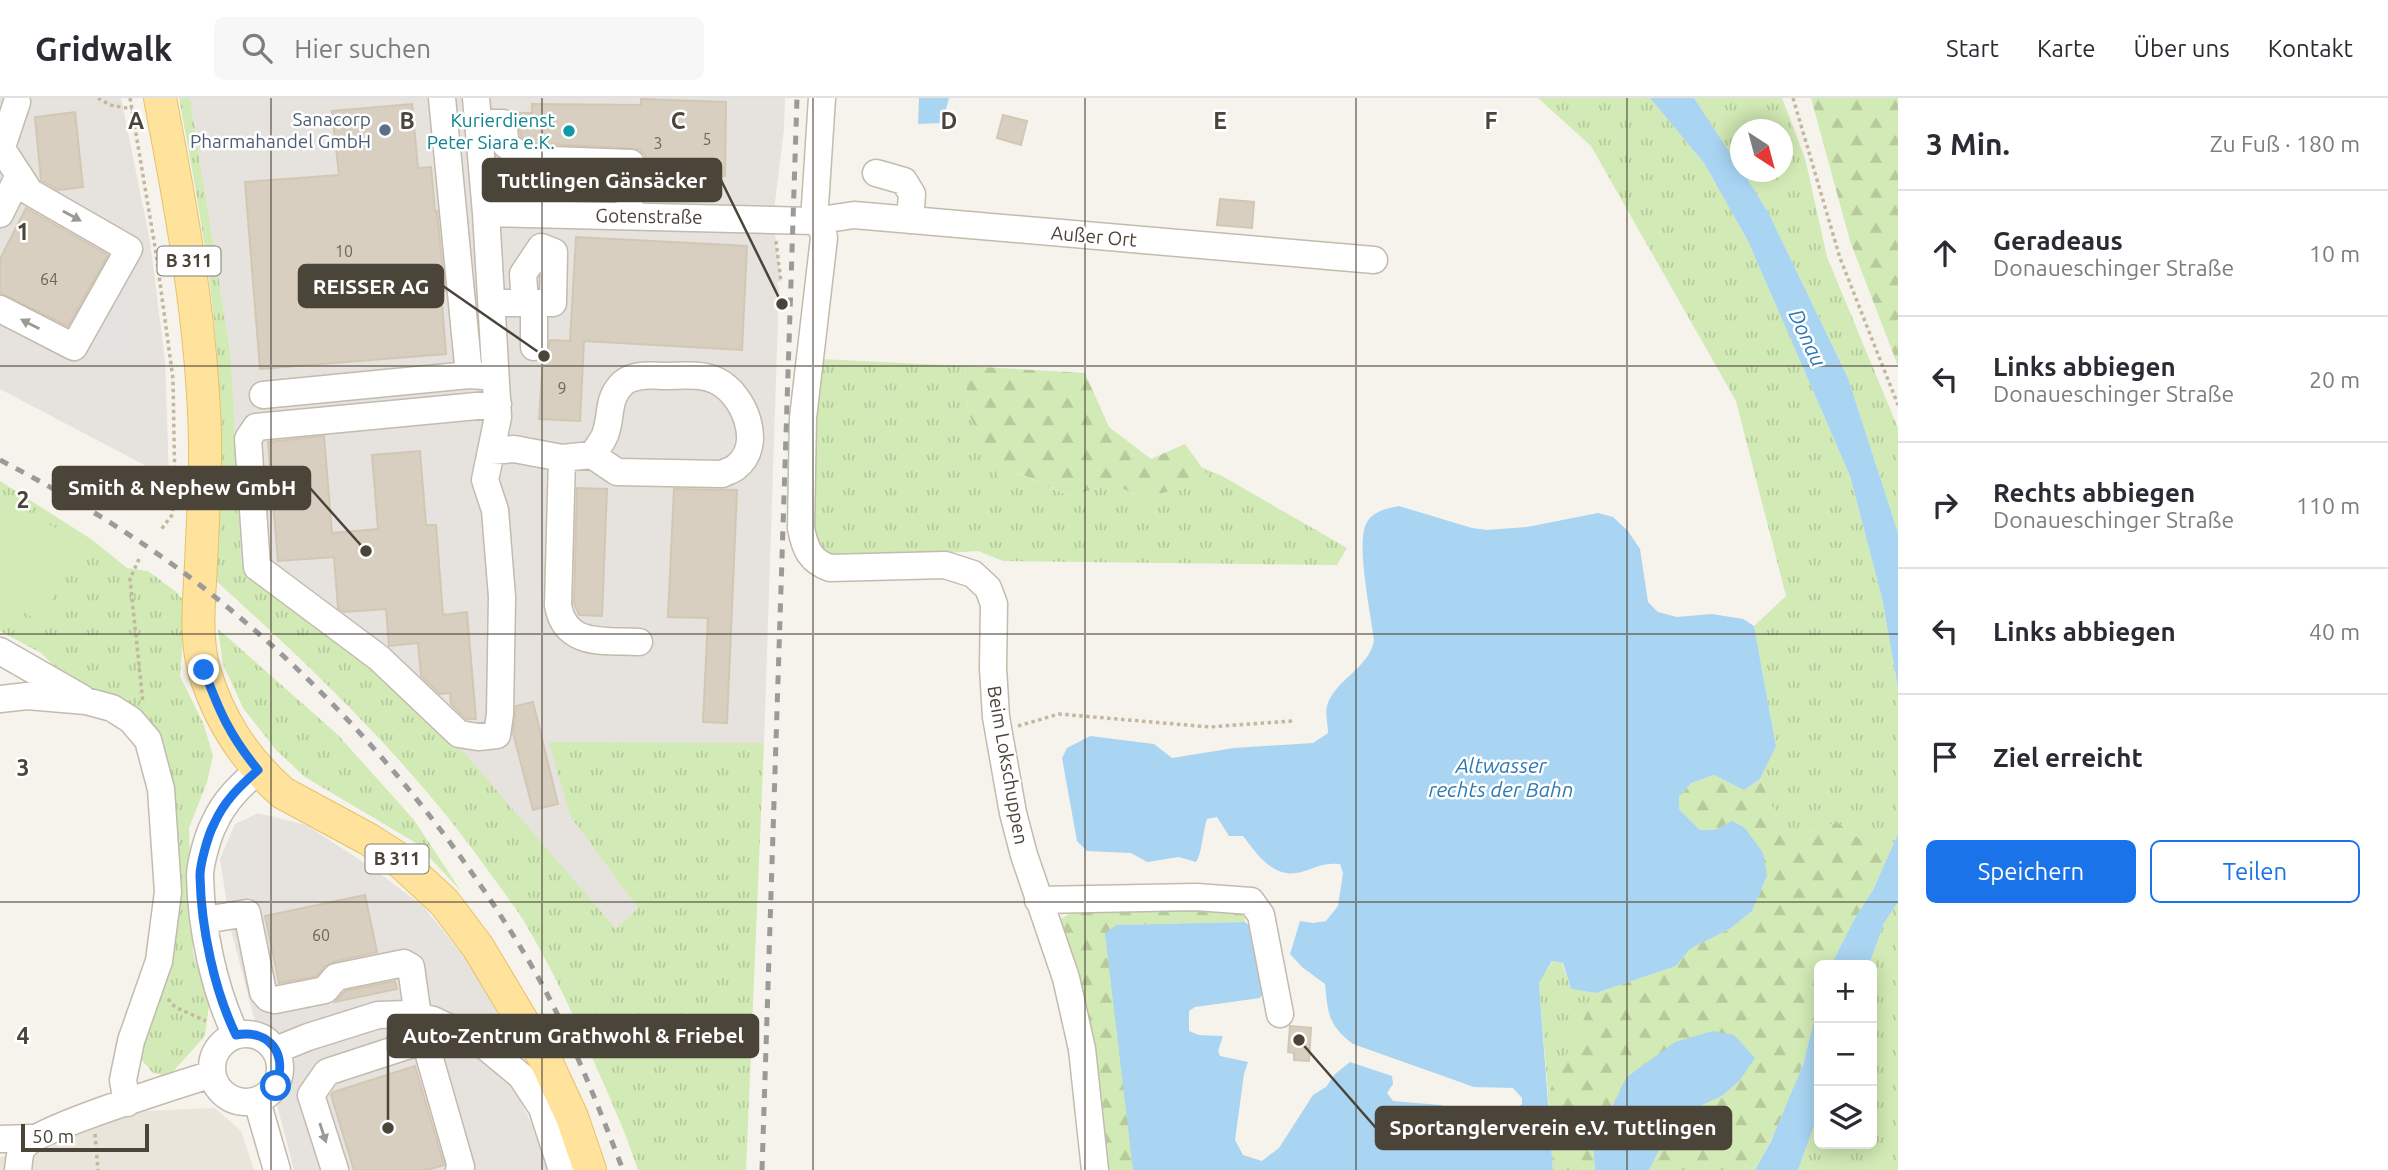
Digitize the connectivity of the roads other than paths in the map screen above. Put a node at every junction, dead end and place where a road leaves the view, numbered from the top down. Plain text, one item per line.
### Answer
1 (442, 98) edge
2 (822, 98) edge
3 (17, 102) dead end
4 (146, 103) edge
5 (477, 110) edge
6 (1, 147) edge
7 (876, 173) dead end
8 (19, 175) junction
9 (486, 213) junction
10 (0, 214) edge
11 (629, 216) junction
12 (910, 220) junction
13 (814, 221) junction
14 (1374, 260) dead end
15 (492, 303) junction
16 (0, 309) edge
17 (534, 347) dead end
18 (469, 374) junction
19 (496, 377) junction
20 (263, 395) dead end
21 (498, 404) junction
22 (491, 451) junction
23 (592, 455) junction
24 (562, 458) junction
25 (639, 642) dead end
26 (0, 651) edge
27 (0, 699) edge
28 (86, 701) junction
29 (258, 770) junction
30 (1038, 900) junction
31 (205, 920) junction
32 (1280, 1014) dead end
33 (422, 1028) junction
34 (236, 1035) junction
35 (276, 1050) junction
36 (212, 1074) junction
37 (257, 1101) junction
38 (127, 1103) junction
39 (32, 1138) junction
40 (0, 1139) edge
41 (18, 1170) edge
42 (276, 1170) edge
43 (335, 1170) edge
44 (459, 1170) edge
45 (562, 1170) edge
46 (590, 1170) edge
47 (1096, 1170) edge

1 - 18 street
2 - 13 street
3 - 6 street
4 - 29 main road, B 311
5 - 9 street
5 - 11 street
6 - 8 street
7 - 12 street
8 - 10 street
8 -> 16 street
9 - 11 street, Gotenstraße
9 - 15 street
11 - 13 street, Gotenstraße
12 - 13 street, Außer Ort
12 - 14 street, Außer Ort
13 - 30 street, Beim Lokschuppen
15 - 17 street
15 - 19 street
18 - 19 street
18 - 20 street
19 - 21 street
21 - 22 street
21 - 22 street
22 - 24 street
23 - 23 street
23 - 24 street
24 - 25 street
26 - 28 street
27 - 28 street
28 - 38 street
29 - 31 street
29 - 46 main road, B 311
30 - 32 street
30 - 47 street, Beim Lokschuppen
31 - 33 street
31 - 34 street
33 - 35 street
33 -> 43 street
33 - 44 street
33 - 45 street
34 - 35 street
34 - 36 street
35 - 37 street
36 - 37 street
36 - 38 street
37 - 42 street
38 - 39 street
39 - 40 street
39 - 41 street

